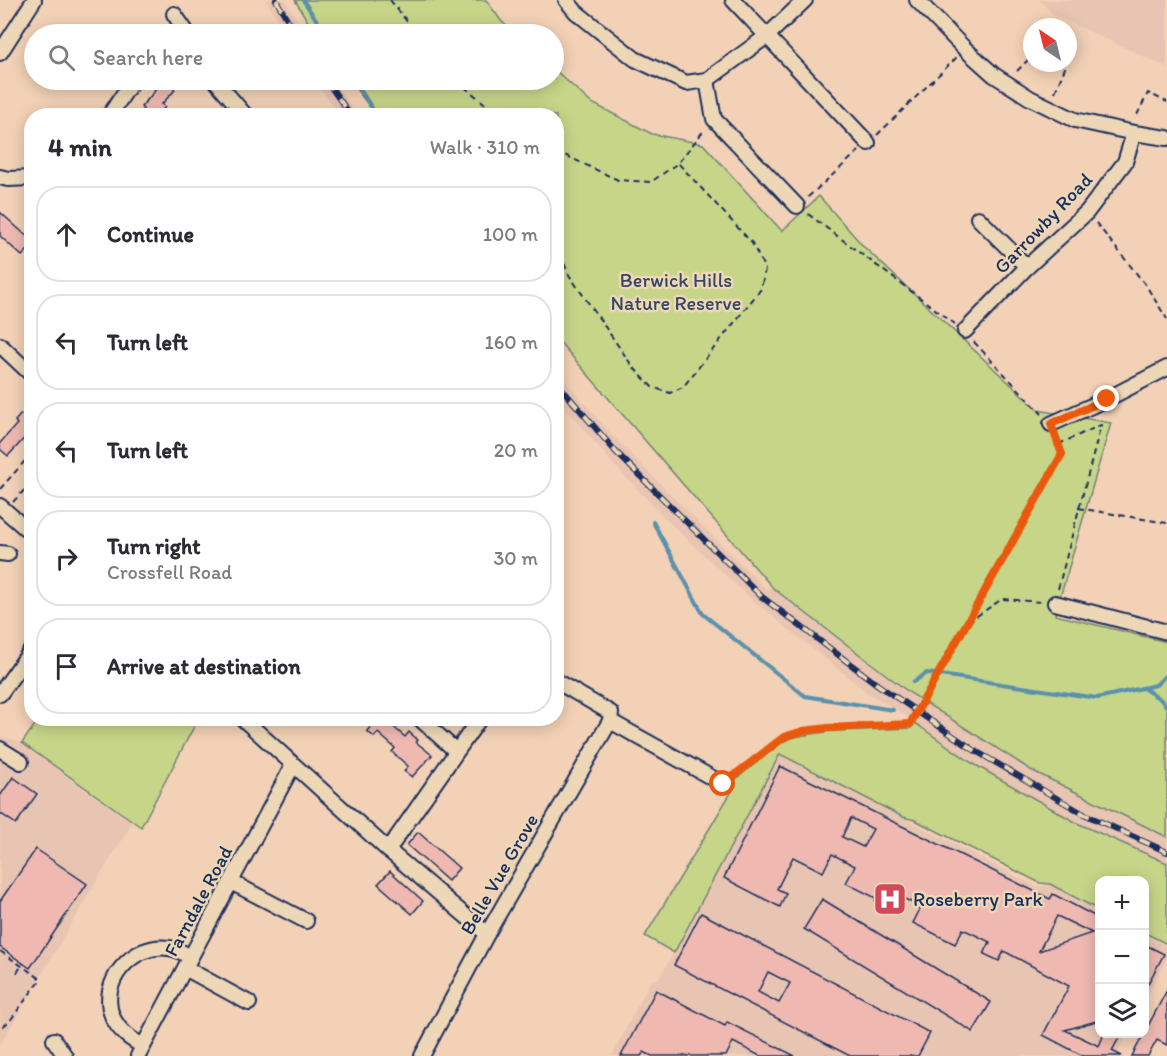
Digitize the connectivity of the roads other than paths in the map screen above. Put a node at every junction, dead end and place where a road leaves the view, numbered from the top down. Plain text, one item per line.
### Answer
1 (34, 0) edge
2 (566, 0) edge
3 (734, 0) edge
4 (806, 0) edge
5 (917, 0) edge
6 (174, 14) dead end
7 (179, 24) edge
8 (767, 36) junction
9 (0, 53) edge
10 (707, 80) junction
11 (126, 90) edge
12 (224, 90) edge
13 (114, 108) edge
14 (240, 108) edge
15 (1134, 133) junction
16 (1167, 138) edge
17 (868, 143) road end
18 (0, 177) edge
19 (24, 178) edge
20 (797, 206) road end
21 (978, 218) dead end
22 (1027, 267) junction
23 (965, 331) road end
24 (0, 345) edge
25 (24, 366) edge
26 (1167, 368) edge
27 (1051, 424) road end
28 (3, 508) edge
29 (24, 527) edge
30 (1055, 603) road end
31 (1167, 632) edge
32 (24, 660) edge
33 (564, 686) edge
34 (0, 694) edge
35 (610, 717) junction
36 (251, 726) edge
37 (428, 726) edge
38 (474, 726) edge
39 (0, 749) edge
40 (456, 751) junction
41 (21, 762) dead end
42 (293, 765) junction
43 (723, 784) road end
44 (388, 850) junction
45 (231, 882) junction
46 (306, 921) dead end
47 (487, 934) junction
48 (188, 963) junction
49 (249, 1003) dead end
50 (54, 1040) dead end
51 (142, 1053) edge
52 (65, 1056) edge
53 (422, 1056) edge

1 - 9 street
2 - 10 street
3 - 8 street
4 - 8 street
5 - 15 street
6 - 7 street
8 - 10 street
8 - 17 street
10 - 20 street
11 - 13 street
12 - 14 street
15 - 16 street
15 - 22 street, Garrowby Road
18 - 19 street
21 - 22 street
22 - 23 street, Garrowby Road
24 - 25 street
26 - 27 street
28 - 29 street
30 - 31 street
32 - 34 street
33 - 35 street
35 - 43 street
35 - 47 street, Belle Vue Grove
36 - 42 street
37 - 40 street
38 - 40 street
39 - 41 street
40 - 44 street
42 - 44 street
42 - 45 street, Farndale Road
44 - 47 street
45 - 46 street
45 - 48 street, Farndale Road
47 - 53 street, Belle Vue Grove
48 - 49 street
48 - 51 street, Farndale Road
48 - 51 street
50 - 52 street

